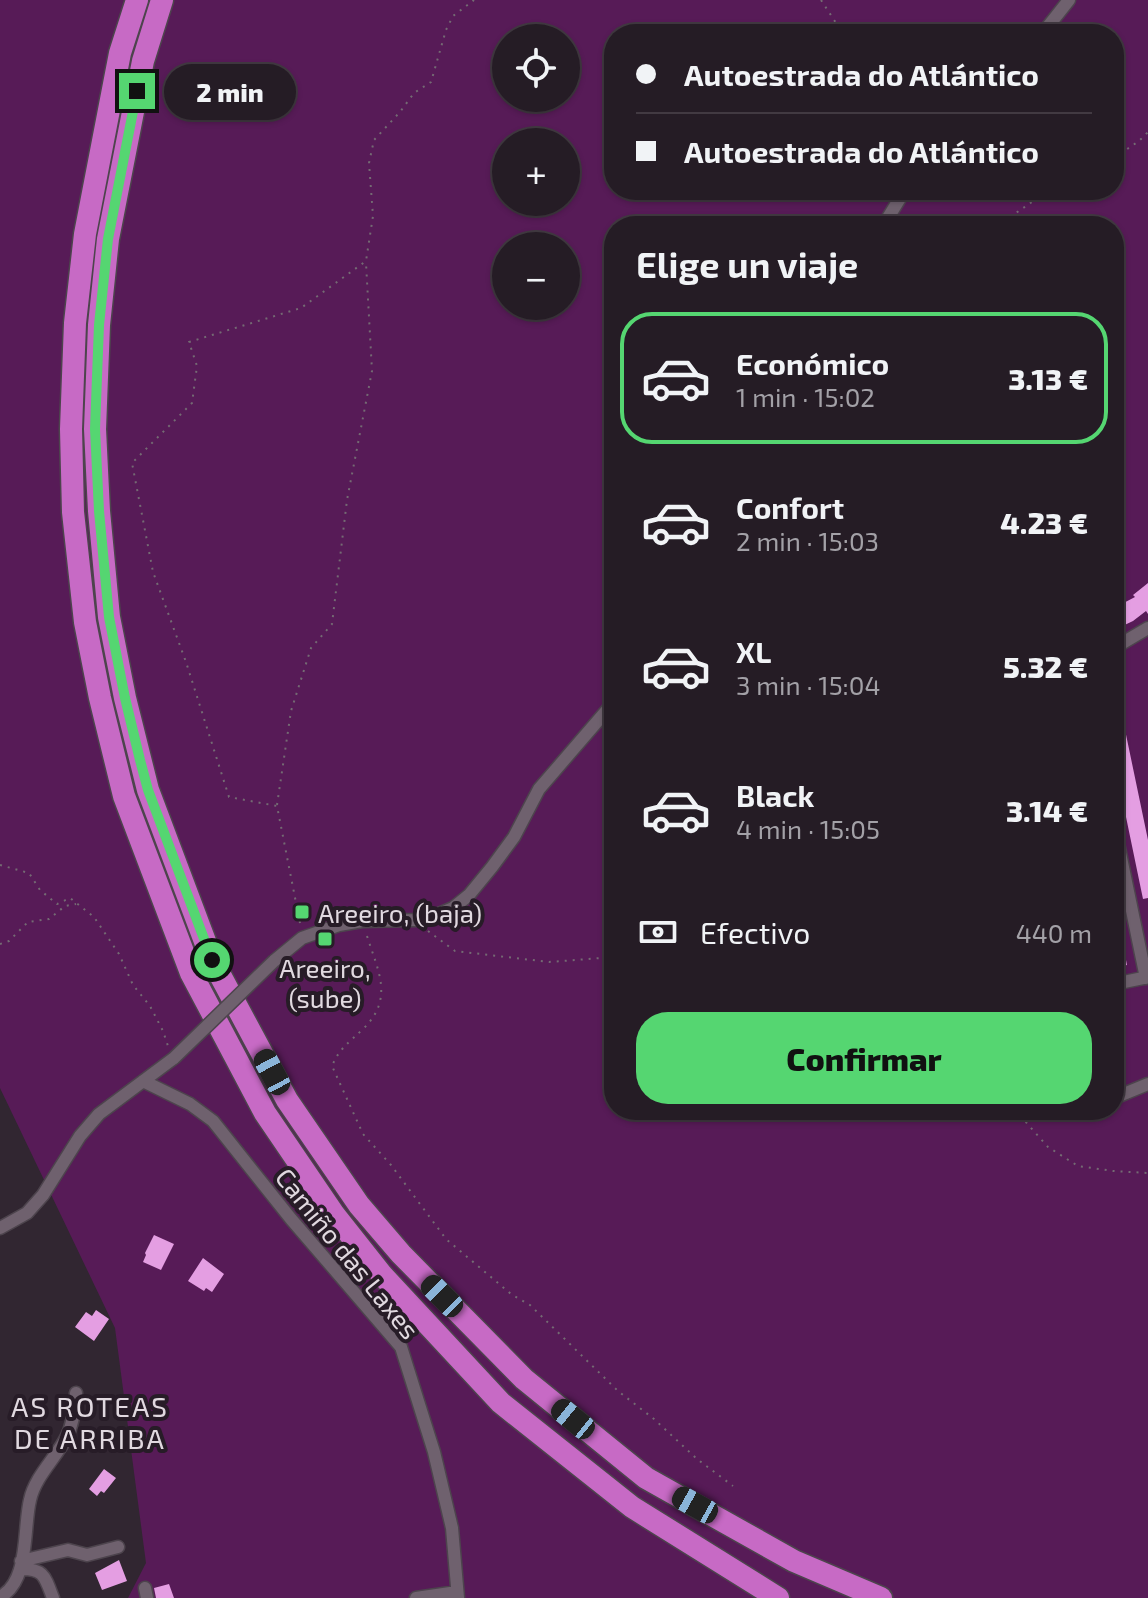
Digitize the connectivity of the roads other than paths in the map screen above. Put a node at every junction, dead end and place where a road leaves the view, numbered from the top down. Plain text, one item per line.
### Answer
1 (137, 0) edge
2 (162, 0) edge
3 (1069, 0) edge
4 (1050, 24) edge
5 (1148, 628) edge
6 (1124, 642) edge
7 (604, 714) edge
8 (1124, 870) edge
9 (1147, 977) edge
10 (1124, 982) edge
11 (143, 1081) junction
12 (1148, 1084) edge
13 (1124, 1094) edge
14 (0, 1228) edge
15 (76, 1393) dead end
16 (118, 1547) dead end
17 (20, 1565) junction
18 (458, 1595) edge
19 (0, 1597) edge
20 (53, 1598) edge
21 (416, 1598) edge
22 (778, 1598) edge
23 (881, 1598) edge

1 - 22 highway
2 - 23 highway
3 - 4 street
5 - 6 street
7 - 11 street, bridge
8 - 9 street
9 - 10 street
11 - 14 street
11 - 18 street, Camiño das Laxes
12 - 13 street
15 - 17 street
16 - 17 street
17 - 19 street
17 - 20 street
18 - 21 street

